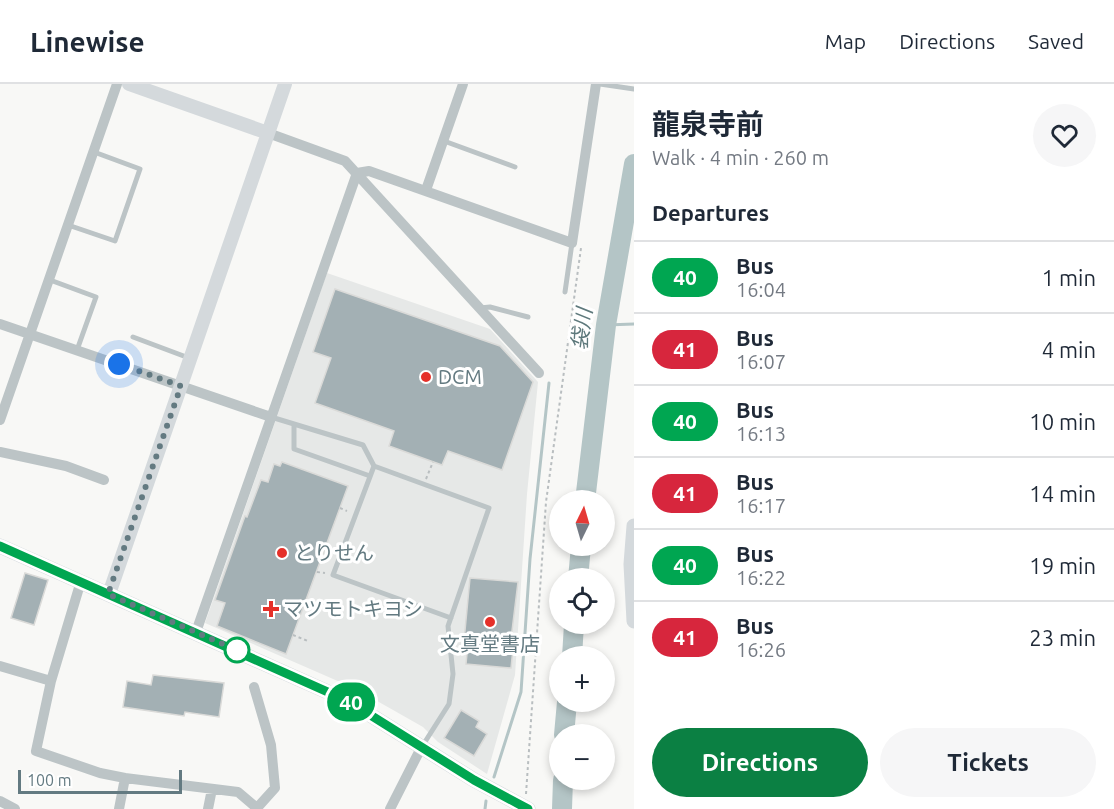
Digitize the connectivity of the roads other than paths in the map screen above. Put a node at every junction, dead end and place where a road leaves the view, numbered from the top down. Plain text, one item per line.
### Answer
1 (117, 84) edge
2 (129, 84) edge
3 (285, 84) edge
4 (463, 84) edge
5 (598, 84) edge
6 (608, 85) edge
7 (634, 89) edge
8 (268, 133) junction
9 (444, 141) junction
10 (94, 152) junction
11 (515, 167) dead end
12 (357, 173) junction
13 (426, 190) junction
14 (68, 225) junction
15 (577, 242) junction
16 (50, 280) junction
17 (565, 292) dead end
18 (480, 308) junction
19 (528, 317) dead end
20 (0, 324) edge
21 (31, 334) junction
22 (133, 337) dead end
23 (77, 350) junction
24 (191, 358) junction
25 (539, 373) dead end
26 (181, 386) junction
27 (271, 417) junction
28 (0, 420) edge
29 (294, 425) junction
30 (0, 452) edge
31 (374, 466) junction
32 (370, 476) junction
33 (104, 480) dead end
34 (634, 526) edge
35 (0, 546) edge
36 (81, 581) junction
37 (108, 594) junction
38 (450, 618) junction
39 (634, 621) edge
40 (196, 632) junction
41 (0, 666) edge
42 (51, 681) junction
43 (254, 687) dead end
44 (422, 746) junction
45 (125, 778) junction
46 (212, 789) junction
47 (0, 801) edge
48 (15, 809) edge
49 (119, 809) edge
50 (208, 809) edge
51 (257, 809) edge
52 (390, 809) edge
53 (528, 809) edge

1 - 10 street
2 - 8 street
3 - 8 street
4 - 9 street
5 - 6 lane
5 - 15 street
6 - 7 lane
8 - 12 street
8 - 24 street
9 - 11 lane
9 - 13 street
10 - 14 street
10 - 14 lane
12 - 13 street
12 - 18 street
12 - 27 street
13 - 15 street
14 - 16 street
15 - 17 lane
16 - 21 street
16 - 23 lane
18 - 19 lane
18 - 25 street
20 - 21 street
21 - 23 street
21 - 28 street
22 - 24 lane
23 - 26 street
24 - 26 street
26 - 27 street
26 - 37 street
27 - 29 lane
27 - 40 street
29 - 31 lane
29 - 32 lane
30 - 33 street
31 - 32 lane
31 - 38 lane
32 - 38 lane
34 - 39 main road
35 - 36 main road
36 - 37 main road
36 - 42 street
37 - 40 main road
38 - 44 lane
40 - 44 main road
41 - 42 street
42 - 45 street
43 - 51 street
44 - 52 street
44 - 53 main road
45 - 46 street
45 - 49 street
46 - 50 street
46 - 51 street
47 - 48 street

